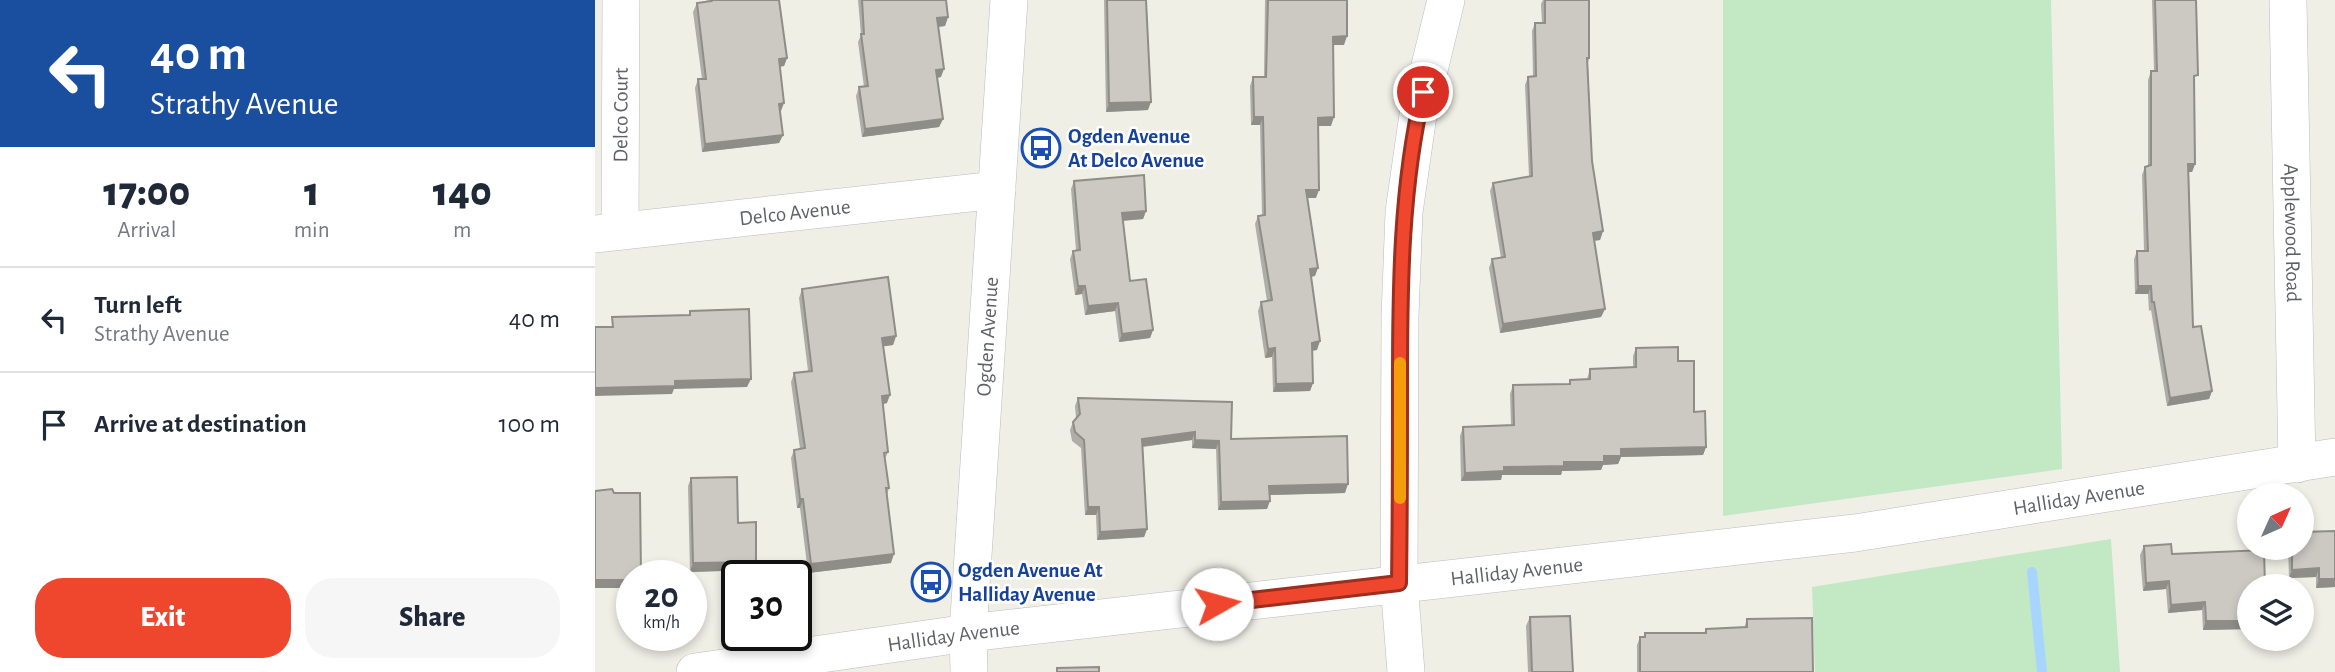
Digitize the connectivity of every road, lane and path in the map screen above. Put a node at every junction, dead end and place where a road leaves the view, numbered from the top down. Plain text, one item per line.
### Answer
1 (621, 0) edge
2 (1009, 0) edge
3 (1446, 0) edge
4 (2288, 0) edge
5 (997, 190) junction
6 (607, 232) edge
7 (2335, 457) edge
8 (2297, 464) junction
9 (1399, 583) junction
10 (968, 633) junction
11 (695, 672) edge
12 (969, 672) edge
13 (1406, 672) edge

1 - 6 street, Delco Court
2 - 5 street, Ogden Avenue
3 - 9 street
4 - 8 street, Applewood Road
5 - 6 street, Delco Avenue
5 - 10 street, Ogden Avenue
7 - 8 street, Halliday Avenue
8 - 9 street, Halliday Avenue
9 - 10 street, Halliday Avenue
9 - 13 street
10 - 11 street, Halliday Avenue
10 - 12 street, Ogden Avenue

